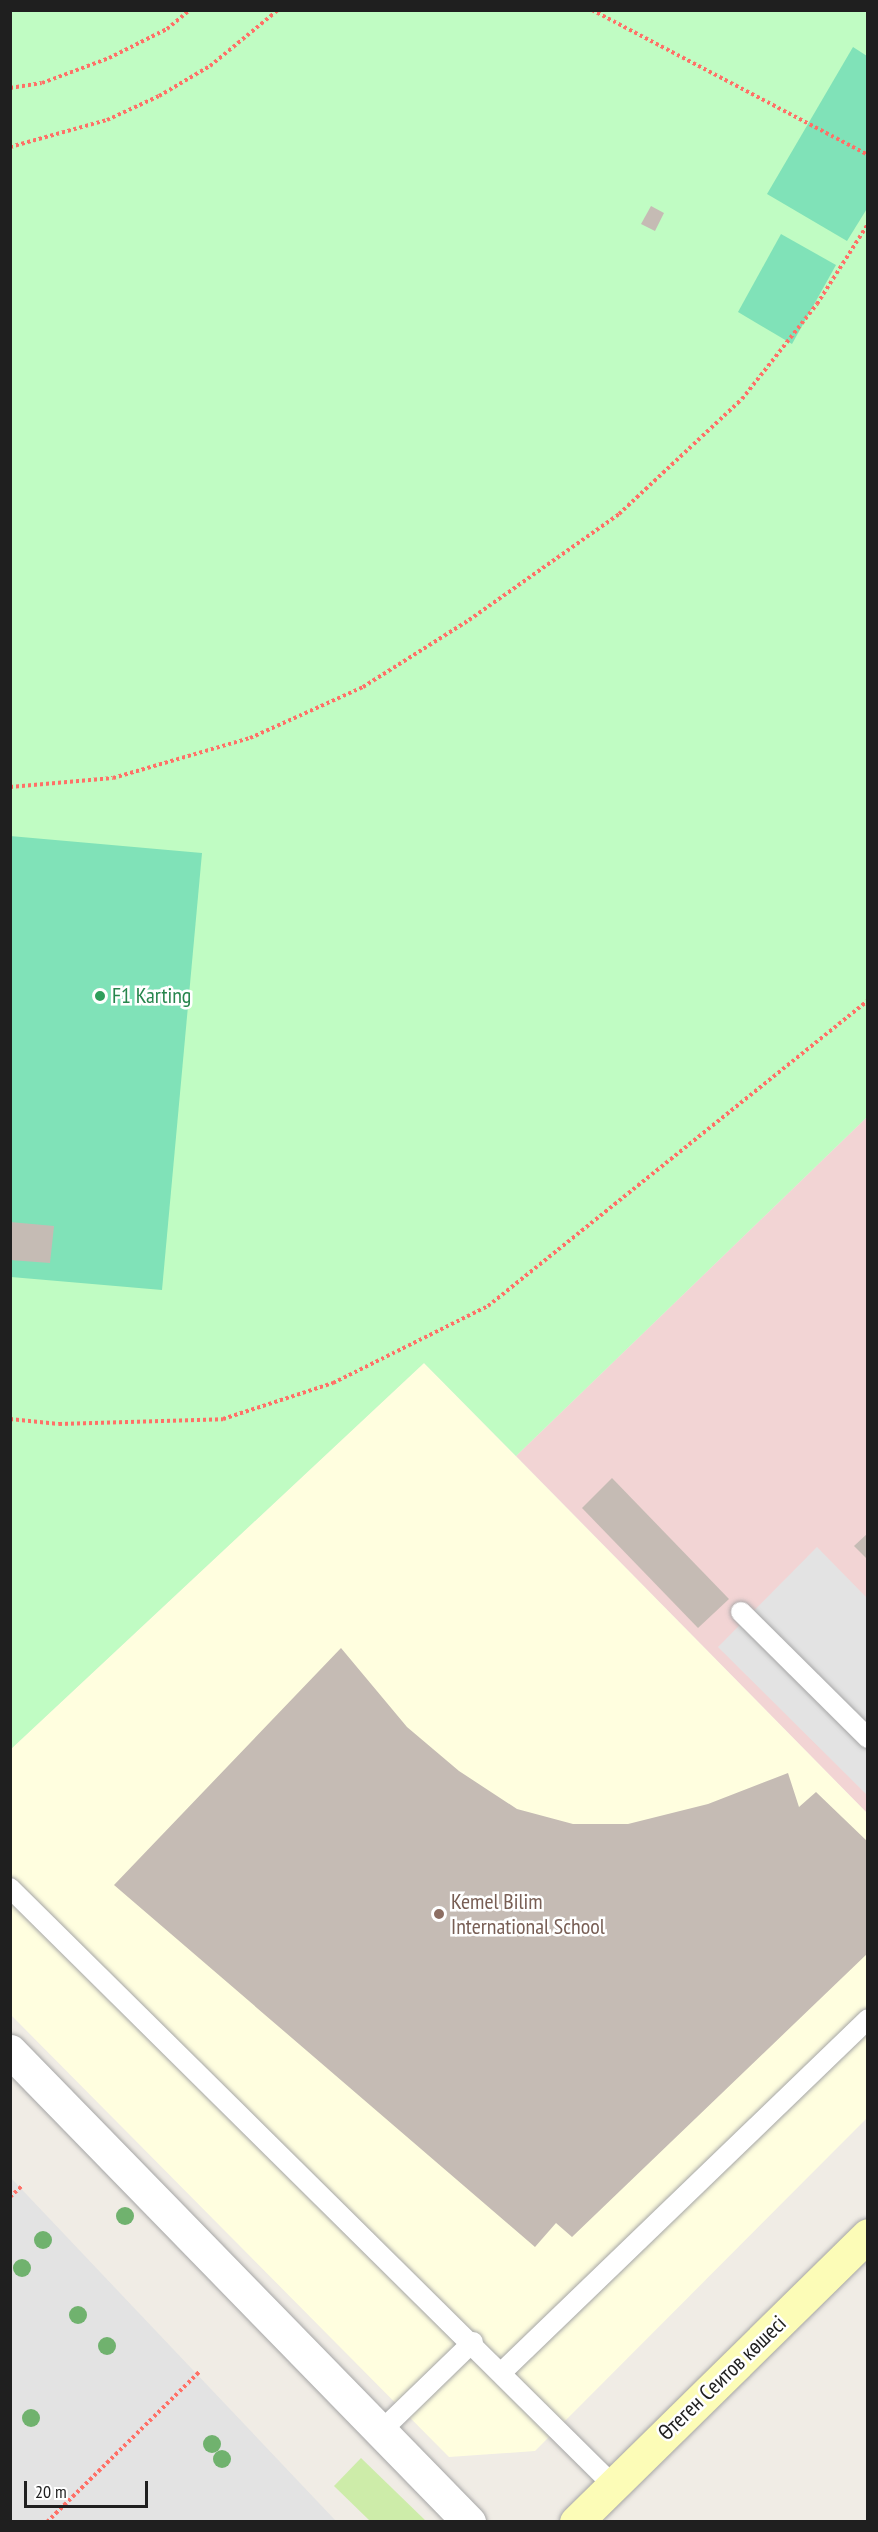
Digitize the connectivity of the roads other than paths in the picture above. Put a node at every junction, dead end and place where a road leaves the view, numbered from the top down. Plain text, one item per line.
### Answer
1 (741, 1612) dead end
2 (867, 1738) edge
3 (10, 1888) edge
4 (867, 2019) edge
5 (10, 2051) edge
6 (867, 2235) edge
7 (473, 2342) junction
8 (502, 2372) junction
9 (381, 2431) junction
10 (613, 2485) junction
11 (469, 2522) edge
12 (576, 2522) edge

1 - 2 lane
3 - 7 lane
4 - 8 lane
5 - 9 street
6 - 10 main road, Өтеген Сеитов көшесі
7 - 8 lane
7 - 9 lane
8 - 10 lane
9 - 11 street
10 - 12 main road, Өтеген Сеитов көшесі

